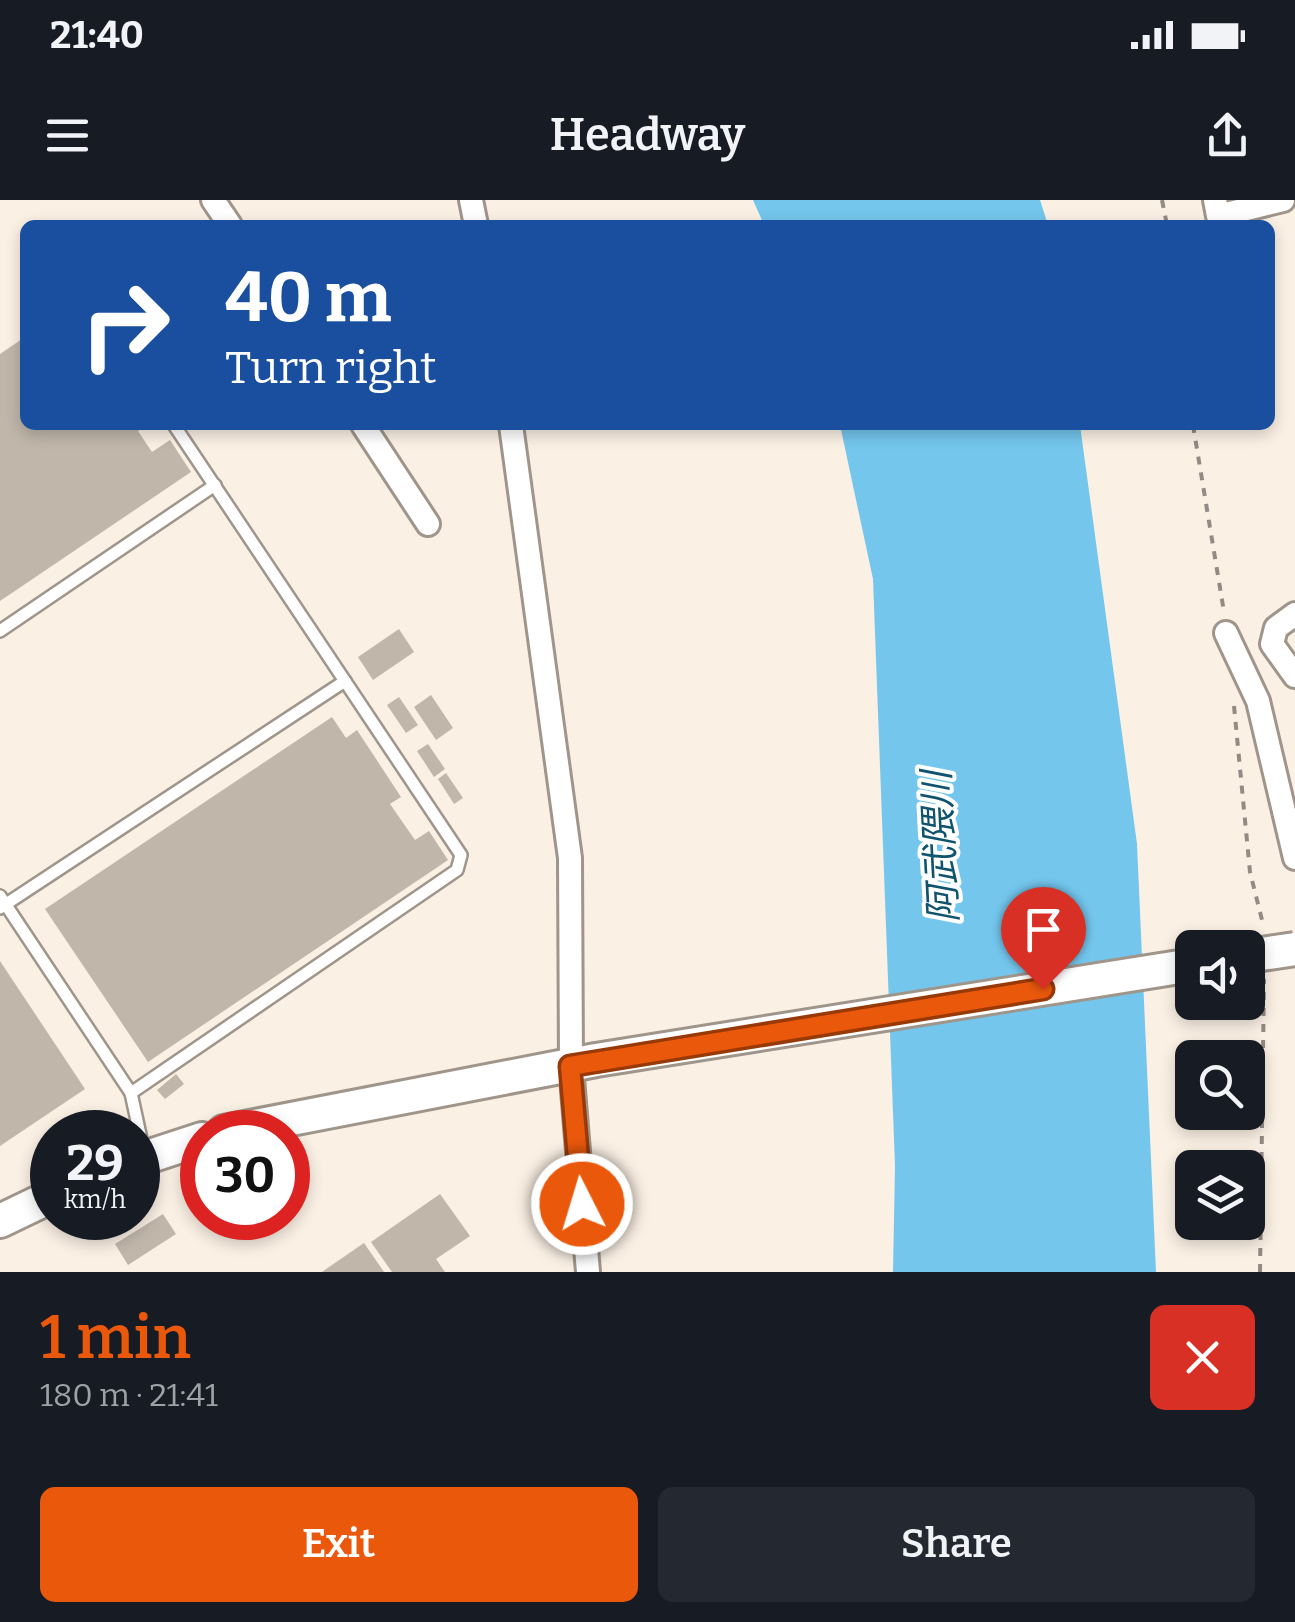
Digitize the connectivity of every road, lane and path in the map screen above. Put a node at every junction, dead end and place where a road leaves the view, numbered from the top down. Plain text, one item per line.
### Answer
1 (1215, 200) edge
2 (1283, 200) edge
3 (177, 430) edge
4 (365, 430) edge
5 (512, 430) edge
6 (1194, 430) edge
7 (215, 486) junction
8 (428, 524) dead end
9 (1295, 614) edge
10 (0, 631) edge
11 (1226, 633) joint
12 (1295, 676) edge
13 (345, 681) junction
14 (1232, 688) dead end
15 (1295, 858) edge
16 (2, 903) edge
17 (1256, 930) edge
18 (1295, 948) edge
19 (1265, 954) edge
20 (1175, 968) edge
21 (1259, 1020) edge
22 (583, 1063) junction
23 (131, 1093) junction
24 (134, 1110) edge
25 (310, 1115) edge
26 (30, 1207) edge
27 (0, 1221) edge
28 (588, 1272) edge
29 (1260, 1272) edge

1 - 2 street
3 - 7 lane
4 - 8 street
5 - 22 street
6 - 11 path
7 - 10 lane
7 - 13 lane
9 - 12 street
11 - 15 street
13 - 16 lane
13 - 23 lane
14 - 17 path
16 - 23 lane
18 - 19 street, bridge
20 - 22 street
21 - 29 path
22 - 25 street
22 - 28 street
23 - 24 lane
26 - 27 street

